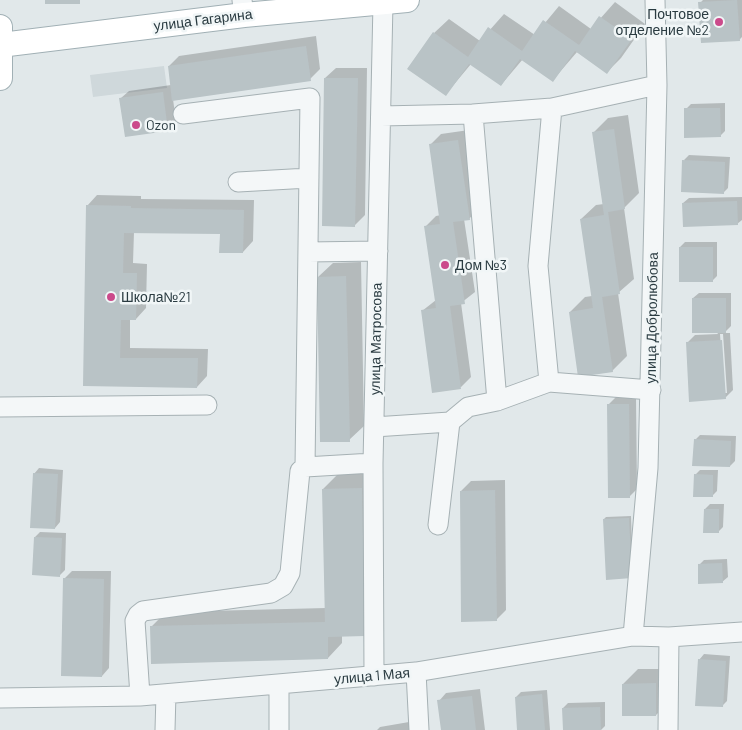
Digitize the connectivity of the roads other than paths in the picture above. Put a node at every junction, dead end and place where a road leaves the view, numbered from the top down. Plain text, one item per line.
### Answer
1 (407, 0) edge
2 (655, 0) edge
3 (383, 3) junction
4 (244, 8) edge
5 (0, 27) edge
6 (0, 45) edge
7 (0, 78) edge
8 (657, 85) junction
9 (552, 108) junction
10 (183, 114) dead end
11 (472, 114) junction
12 (381, 116) junction
13 (309, 178) junction
14 (238, 182) dead end
15 (378, 251) junction
16 (308, 252) junction
17 (549, 382) junction
18 (651, 390) junction
19 (496, 401) junction
20 (207, 405) dead end
21 (0, 407) edge
22 (450, 422) junction
23 (374, 427) junction
24 (373, 464) junction
25 (305, 467) junction
26 (438, 525) dead end
27 (742, 632) edge
28 (633, 636) junction
29 (669, 638) junction
30 (416, 672) junction
31 (374, 676) junction
32 (279, 684) junction
33 (166, 694) junction
34 (140, 696) junction
35 (0, 698) edge
36 (165, 730) edge
37 (279, 730) edge
38 (419, 730) edge
39 (668, 730) edge

1 - 3 main road, улица Гагарина
2 - 8 street, улица Добролюбова
3 - 4 main road, улица Гагарина
3 - 12 street, улица Матросова
4 - 6 main road, улица Гагарина
5 - 6 main road
6 - 7 main road
8 - 9 street
8 - 18 street, улица Добролюбова
9 - 11 street
9 - 17 street
10 - 13 street
11 - 12 street
11 - 19 street
12 - 15 street, улица Матросова
13 - 14 street
13 - 16 street
15 - 16 street
15 - 23 street, улица Матросова
16 - 25 street
17 - 18 street
17 - 19 street
18 - 28 street, улица Добролюбова
19 - 22 street
20 - 21 street
22 - 23 street
22 - 26 street
23 - 24 street, улица Матросова
24 - 25 street
24 - 31 street, улица Матросова
25 - 34 street
27 - 29 street, улица 1 Мая
28 - 29 street, улица 1 Мая
28 - 30 street, улица 1 Мая
29 - 39 street
30 - 31 street, улица 1 Мая
30 - 38 street
31 - 32 street, улица 1 Мая
32 - 33 street, улица 1 Мая
32 - 37 street
33 - 34 street, улица 1 Мая
33 - 36 street
34 - 35 street, улица 1 Мая

